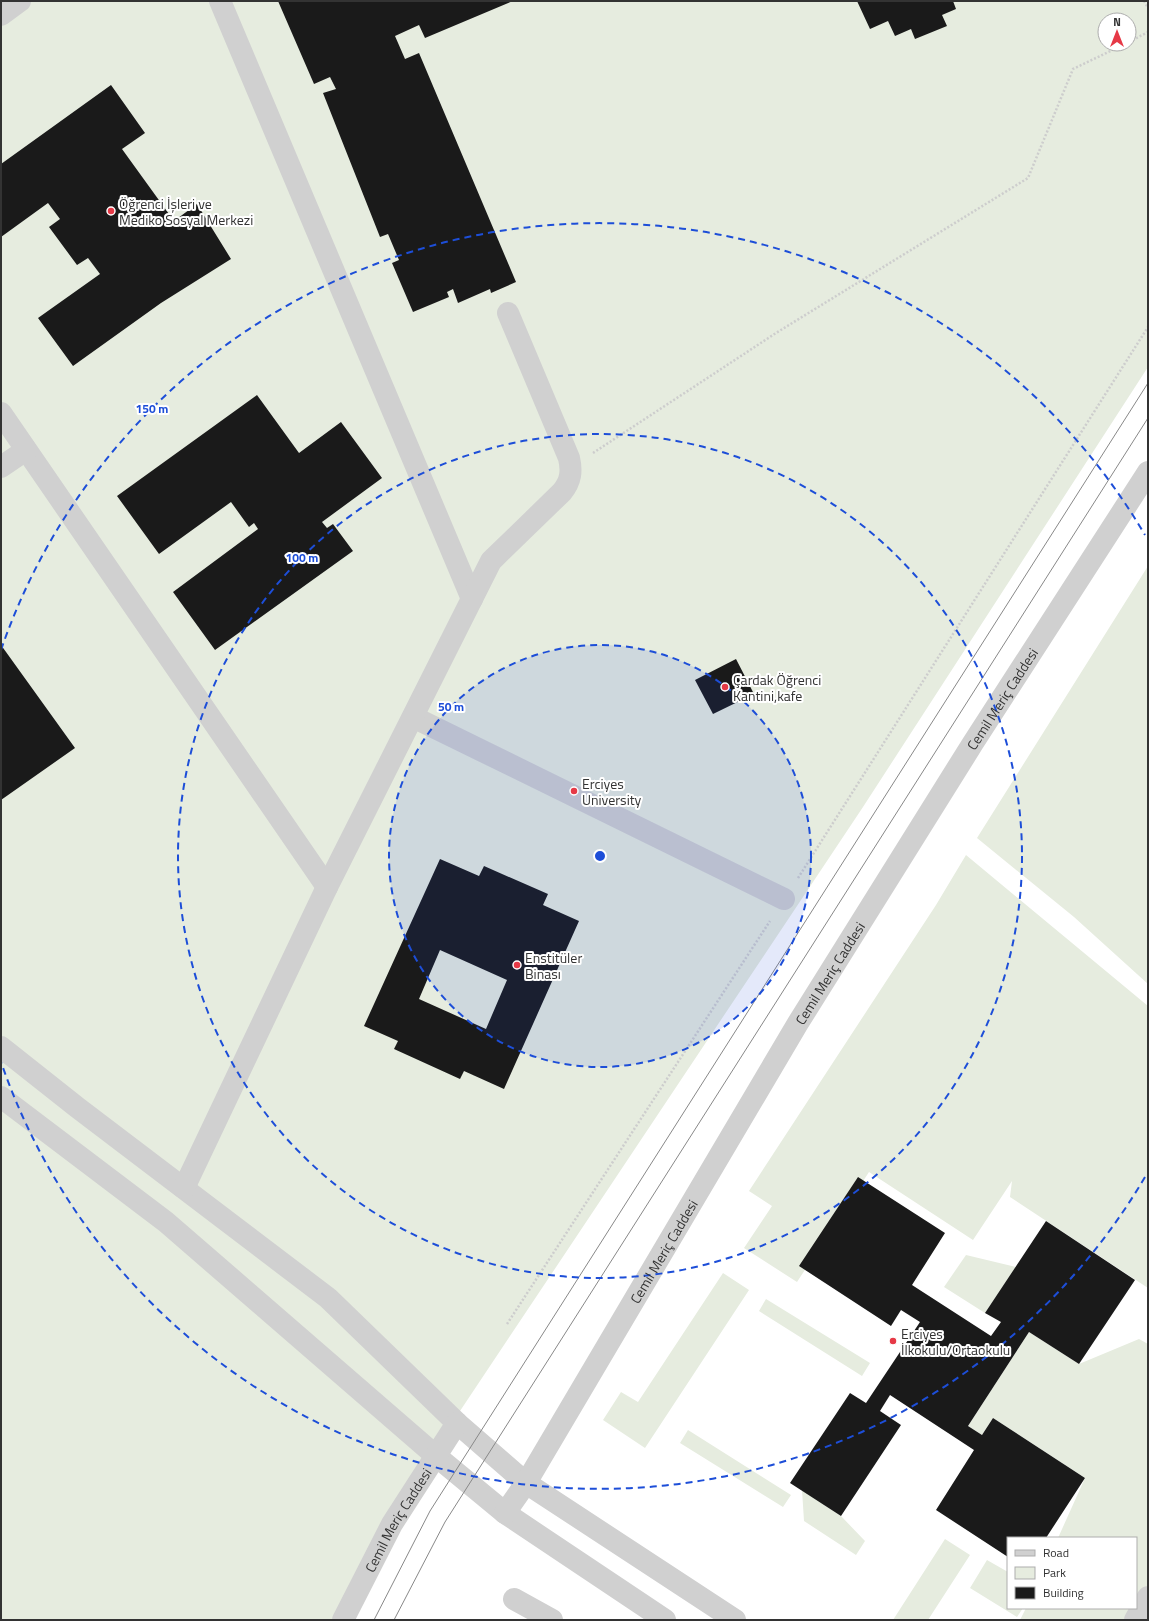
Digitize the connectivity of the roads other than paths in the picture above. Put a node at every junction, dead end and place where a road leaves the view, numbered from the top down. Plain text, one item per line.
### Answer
1 (20, 1) edge
2 (220, 1) edge
3 (1, 15) edge
4 (508, 313) dead end
5 (1, 413) edge
6 (26, 450) junction
7 (1, 467) edge
8 (1148, 472) edge
9 (472, 599) junction
10 (413, 717) junction
11 (327, 887) junction
12 (784, 899) road end
13 (1, 1047) edge
14 (1, 1097) edge
15 (184, 1188) junction
16 (457, 1423) junction
17 (436, 1456) junction
18 (526, 1483) junction
19 (505, 1513) junction
20 (1148, 1597) edge
21 (514, 1599) dead end
22 (343, 1620) edge
23 (552, 1620) edge
24 (665, 1620) edge
25 (735, 1620) edge
26 (1135, 1620) edge

1 - 3 street
2 - 9 street
4 - 9 street
5 - 6 street
6 - 7 street
6 - 11 street
8 - 18 street, Cemil Meriç Caddesi
9 - 10 street
10 - 11 street
10 - 12 street
11 - 15 street
13 - 15 street
14 - 17 street
15 - 16 street
16 - 17 street, Cemil Meriç Caddesi
16 - 18 street
17 - 19 street
17 - 22 street, Cemil Meriç Caddesi
18 - 19 street, Cemil Meriç Caddesi
18 - 25 street
19 - 24 street
20 - 26 street
21 - 23 street

